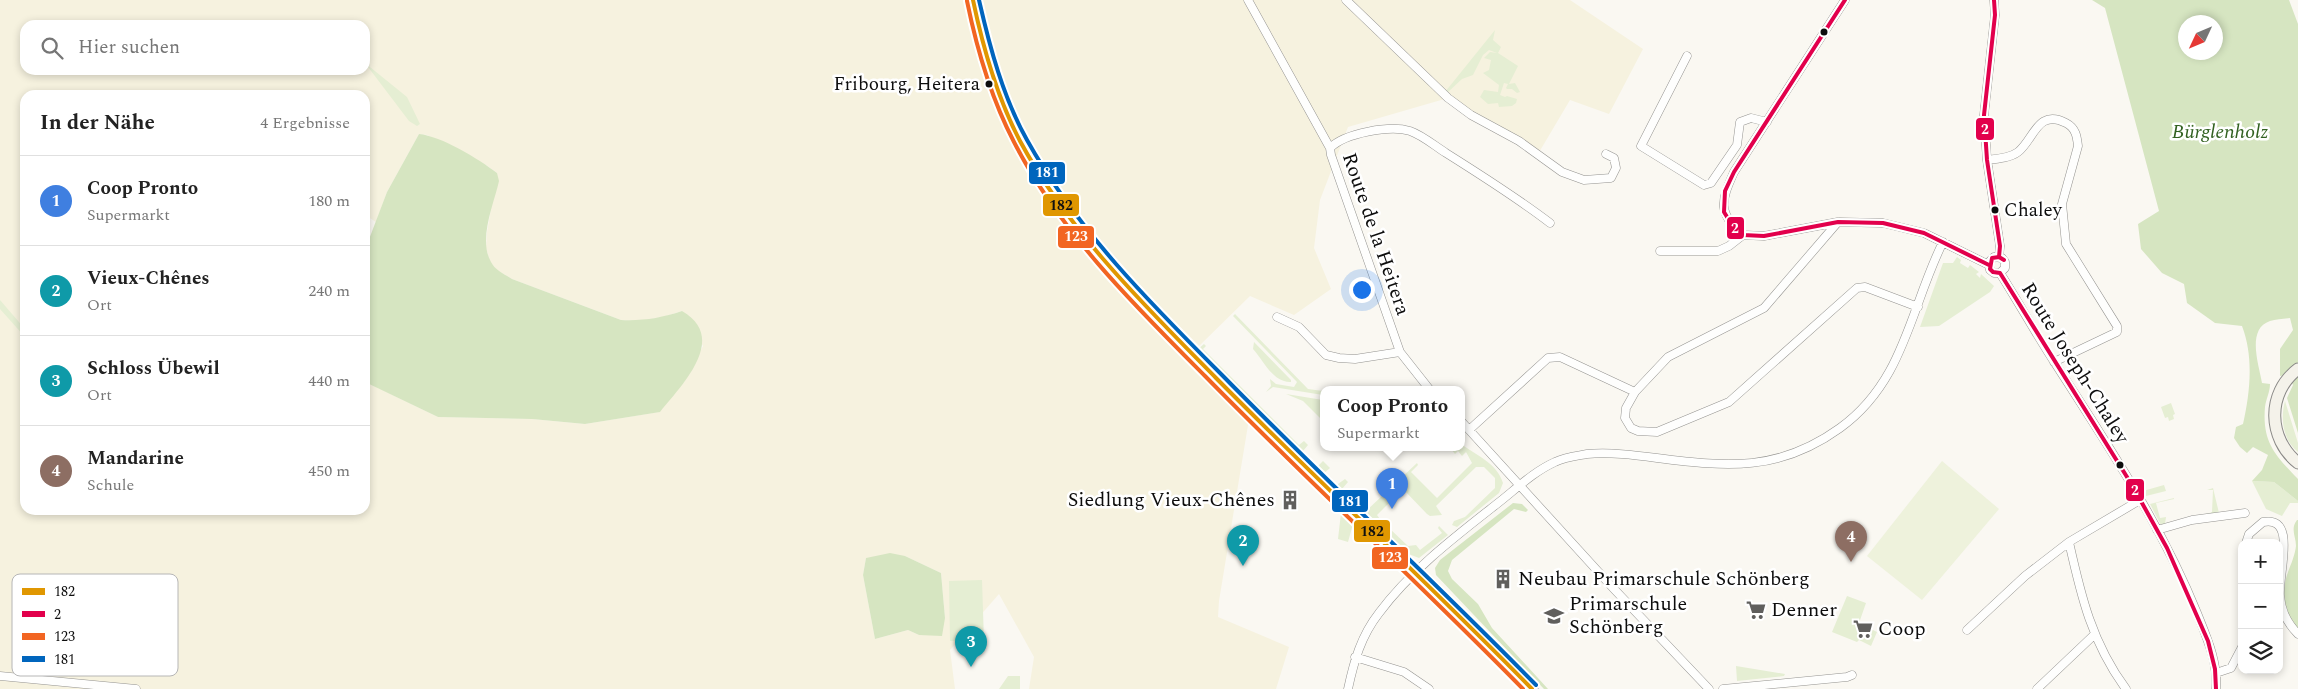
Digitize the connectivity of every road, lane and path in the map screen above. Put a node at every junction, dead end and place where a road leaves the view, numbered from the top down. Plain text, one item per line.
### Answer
1 (973, 0) edge
2 (1248, 0) edge
3 (1346, 0) edge
4 (1845, 0) edge
5 (1994, 0) edge
6 (1687, 56) dead end
7 (1767, 122) junction
8 (1330, 148) junction
9 (1606, 154) dead end
10 (1987, 160) junction
11 (1838, 222) junction
12 (1550, 223) dead end
13 (1743, 235) junction
14 (1944, 242) junction
15 (1660, 251) dead end
16 (1999, 257) junction
17 (1989, 265) junction
18 (2000, 273) junction
19 (1918, 307) junction
20 (1277, 317) dead end
21 (1400, 352) junction
22 (2054, 362) junction
23 (2298, 369) edge
24 (1427, 386) edge
25 (1635, 392) junction
26 (1465, 426) edge
27 (1469, 430) junction
28 (2298, 463) edge
29 (1518, 486) junction
30 (2140, 500) junction
31 (2245, 514) dead end
32 (2157, 530) junction
33 (2247, 539) edge
34 (2069, 542) junction
35 (1415, 573) junction
36 (2283, 582) edge
37 (2282, 584) edge
38 (1967, 630) dead end
39 (2298, 634) edge
40 (2094, 635) junction
41 (2238, 655) edge
42 (1355, 656) junction
43 (2216, 673) junction
44 (1852, 675) dead end
45 (0, 676) edge
46 (136, 689) edge
47 (1348, 689) edge
48 (1429, 689) edge
49 (1532, 689) edge
50 (1709, 689) edge
51 (1722, 689) edge
52 (2037, 689) edge
53 (2126, 689) edge
54 (2216, 689) edge

1 - 35 main road
2 - 8 street
3 - 9 street
4 - 7 street
5 - 10 street, Route Joseph-Chaley
6 - 7 street
7 - 13 street
8 - 12 street, Route de la Heitera
8 - 21 street, Route de la Heitera
10 - 16 street, Route Joseph-Chaley
10 - 22 street
11 - 13 street
11 - 14 street
11 - 25 street
13 - 15 street
14 - 17 street
14 - 19 street
16 - 17 street
16 - 18 street, Route Joseph-Chaley
17 - 18 street, Route Joseph-Chaley
18 - 22 street, Route Joseph-Chaley
19 - 25 street
19 - 29 street
20 - 21 street
21 - 24 street, Route de la Heitera
22 - 30 street, Route Joseph-Chaley
23 - 28 main road
25 - 27 street
26 - 27 street
27 - 29 street
29 - 35 street
29 - 50 street
30 - 32 street, Route Joseph-Chaley
30 - 34 street
31 - 32 street
32 - 43 street, Route Joseph-Chaley
33 - 36 street
34 - 38 street
34 - 40 street
35 - 42 street
35 - 49 main road
37 - 39 street
40 - 52 street
40 - 53 street
41 - 43 street
42 - 47 street
42 - 48 street
43 - 54 street, Route Joseph-Chaley
44 - 51 street
45 - 46 street

